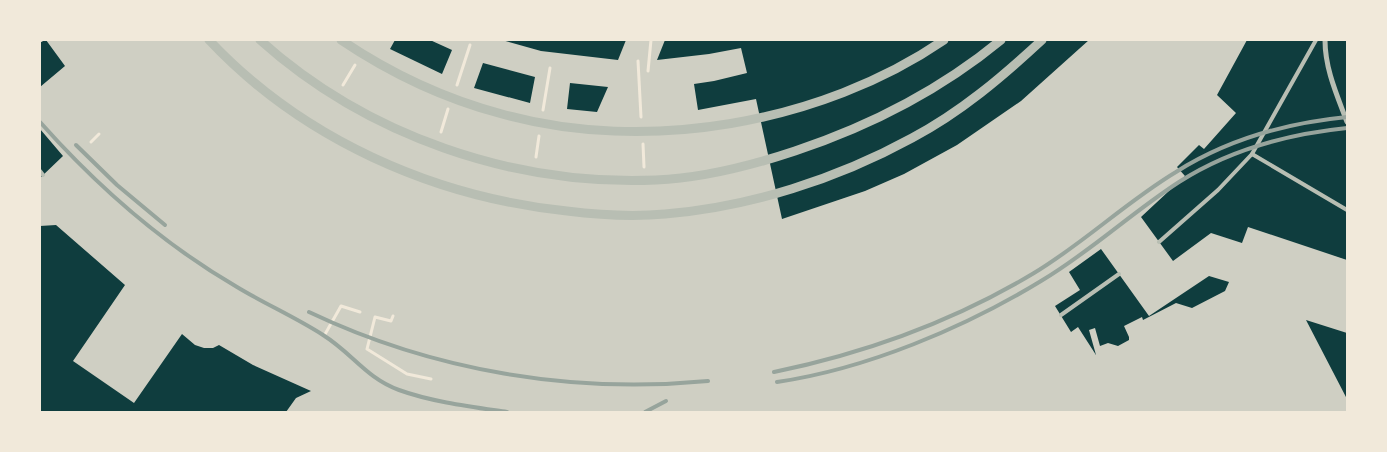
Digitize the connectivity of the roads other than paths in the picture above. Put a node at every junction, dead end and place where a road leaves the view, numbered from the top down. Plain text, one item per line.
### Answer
1 (209, 40) edge
2 (260, 40) edge
3 (341, 40) edge
4 (944, 40) edge
5 (1001, 40) edge
6 (1042, 40) edge
7 (1316, 40) edge
8 (1325, 40) edge
9 (1347, 122) edge
10 (1252, 154) junction
11 (1347, 210) edge
12 (1159, 242) dead end
13 (1119, 274) dead end
14 (1061, 315) dead end

1 - 6 street
2 - 5 street
3 - 4 street
7 - 10 lane
8 - 9 street
10 - 11 lane
10 - 12 lane
13 - 14 lane

